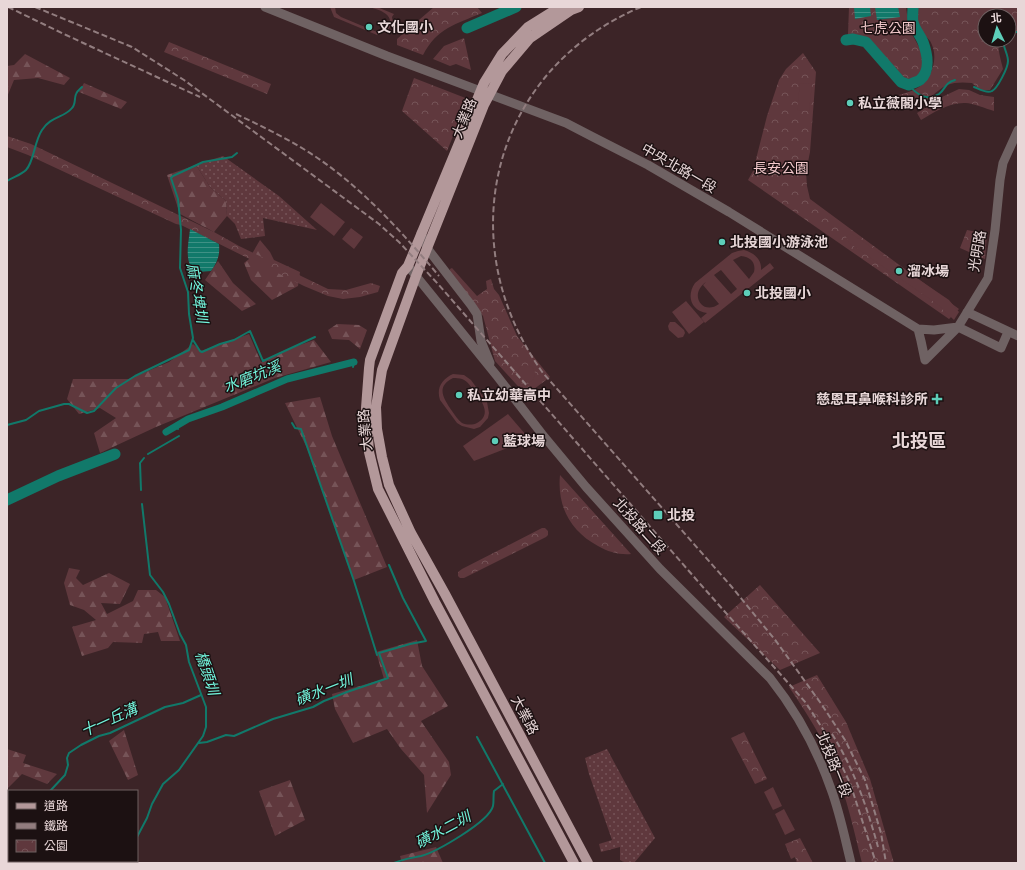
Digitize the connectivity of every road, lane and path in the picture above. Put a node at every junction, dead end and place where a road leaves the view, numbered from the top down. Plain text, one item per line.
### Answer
1 (265, 7) edge
2 (560, 7) edge
3 (579, 7) edge
4 (484, 93) junction
5 (1018, 130) edge
6 (421, 233) junction
7 (427, 248) junction
8 (408, 266) junction
9 (416, 276) junction
10 (967, 312) junction
11 (958, 327) junction
12 (918, 329) junction
13 (1008, 332) junction
14 (1018, 336) edge
15 (497, 376) junction
16 (774, 683) joint
17 (574, 863) edge
18 (588, 863) edge
19 (851, 863) edge

1 - 4 street, 中央北路一段
2 - 4 main road, 大業路
3 - 4 main road, 大業路
4 - 6 main road, 大業路
4 - 7 main road, 大業路
4 - 12 street, 中央北路一段
5 - 10 street, 光明路
6 - 7 street
6 - 8 main road, 大業路
7 - 9 main road, 大業路
7 - 15 street
8 - 9 street
8 - 17 main road, 大業路
9 - 15 street
9 - 18 main road, 大業路
10 - 11 street, 光明路
10 - 13 street
11 - 12 street
11 - 12 street, 光明路
11 - 13 street
13 - 14 street
15 - 16 street, 北投路二段
16 - 19 street, 北投路一段

